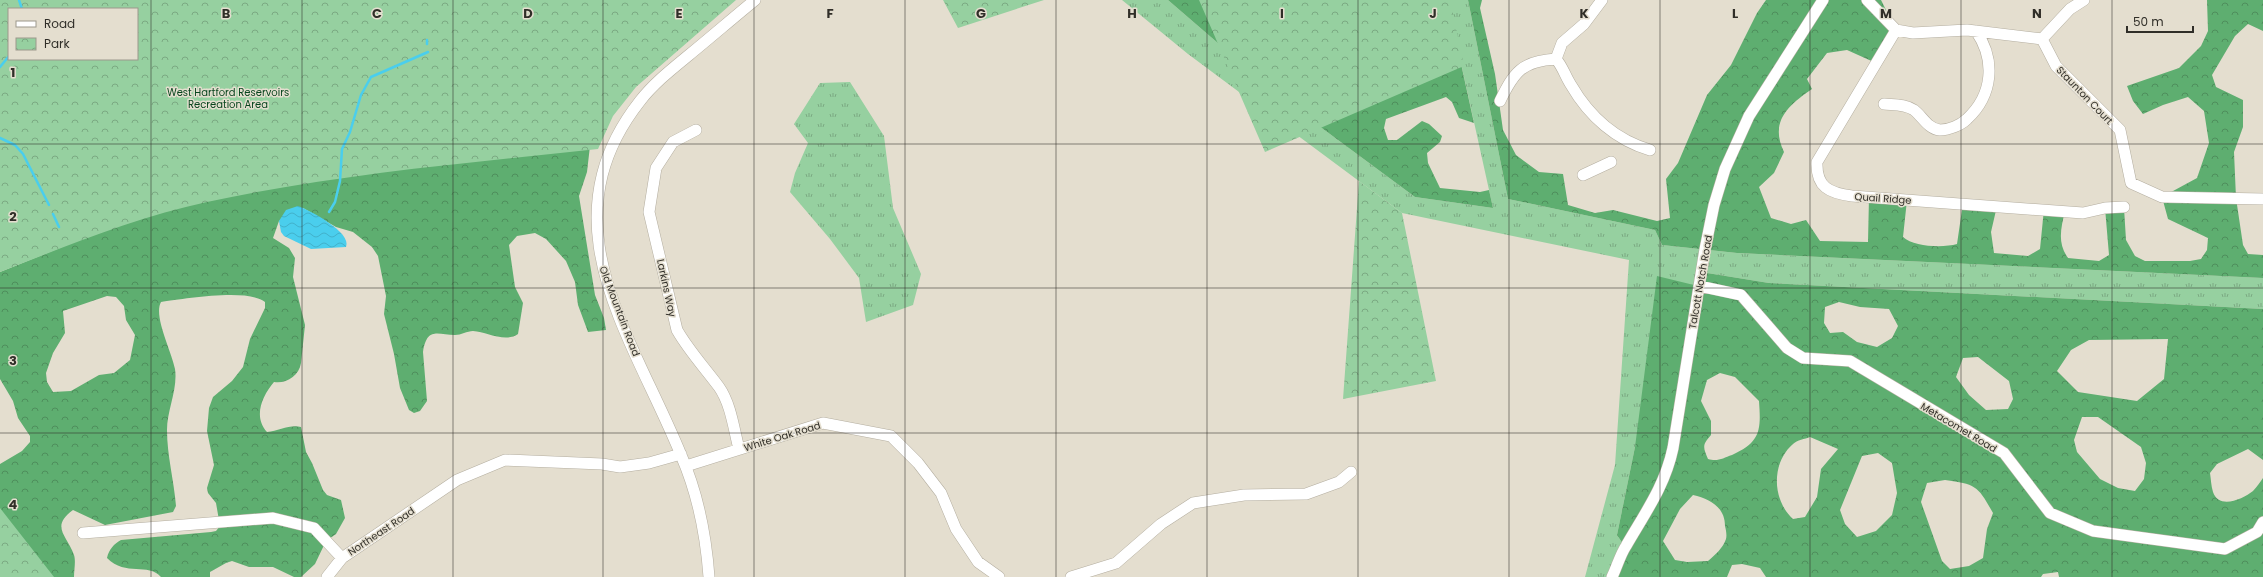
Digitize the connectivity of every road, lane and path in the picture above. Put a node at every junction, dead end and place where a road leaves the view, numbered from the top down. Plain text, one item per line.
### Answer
1 (755, 0) edge
2 (1602, 0) edge
3 (1823, 0) edge
4 (1867, 0) edge
5 (2084, 0) edge
6 (1896, 30) junction
7 (1976, 31) junction
8 (1997, 32) junction
9 (2042, 39) junction
10 (1987, 52) junction
11 (1556, 59) junction
12 (1500, 101) dead end
13 (1884, 104) dead end
14 (696, 130) dead end
15 (1650, 150) dead end
16 (1611, 162) dead end
17 (1583, 175) dead end
18 (2263, 199) edge
19 (2124, 207) dead end
20 (1699, 286) junction
21 (739, 449) junction
22 (681, 454) junction
23 (686, 466) junction
24 (1351, 472) dead end
25 (2263, 522) edge
26 (83, 533) dead end
27 (342, 558) junction
28 (327, 577) edge
29 (709, 577) edge
30 (999, 577) edge
31 (1071, 577) edge
32 (1612, 577) edge

1 - 22 street, Old Mountain Road
2 - 11 street
3 - 20 street, Talcott Notch Road
4 - 6 street
5 - 9 street
6 - 7 street
6 - 19 street, Quail Ridge
7 - 8 street
7 - 10 street
8 - 9 street
8 - 10 street
9 - 18 street, Staunton Court
10 - 13 street
11 - 12 street
11 - 15 street
14 - 21 street, Larkins Way
16 - 17 street
20 - 25 street, Metacomet Road
20 - 32 street, Talcott Notch Road
21 - 23 street, White Oak Road
21 - 30 street, White Oak Road
22 - 23 street, Old Mountain Road
22 - 27 street, Northeast Road
23 - 29 street, Old Mountain Road
24 - 31 street
26 - 27 street, Northeast Road
27 - 28 street

